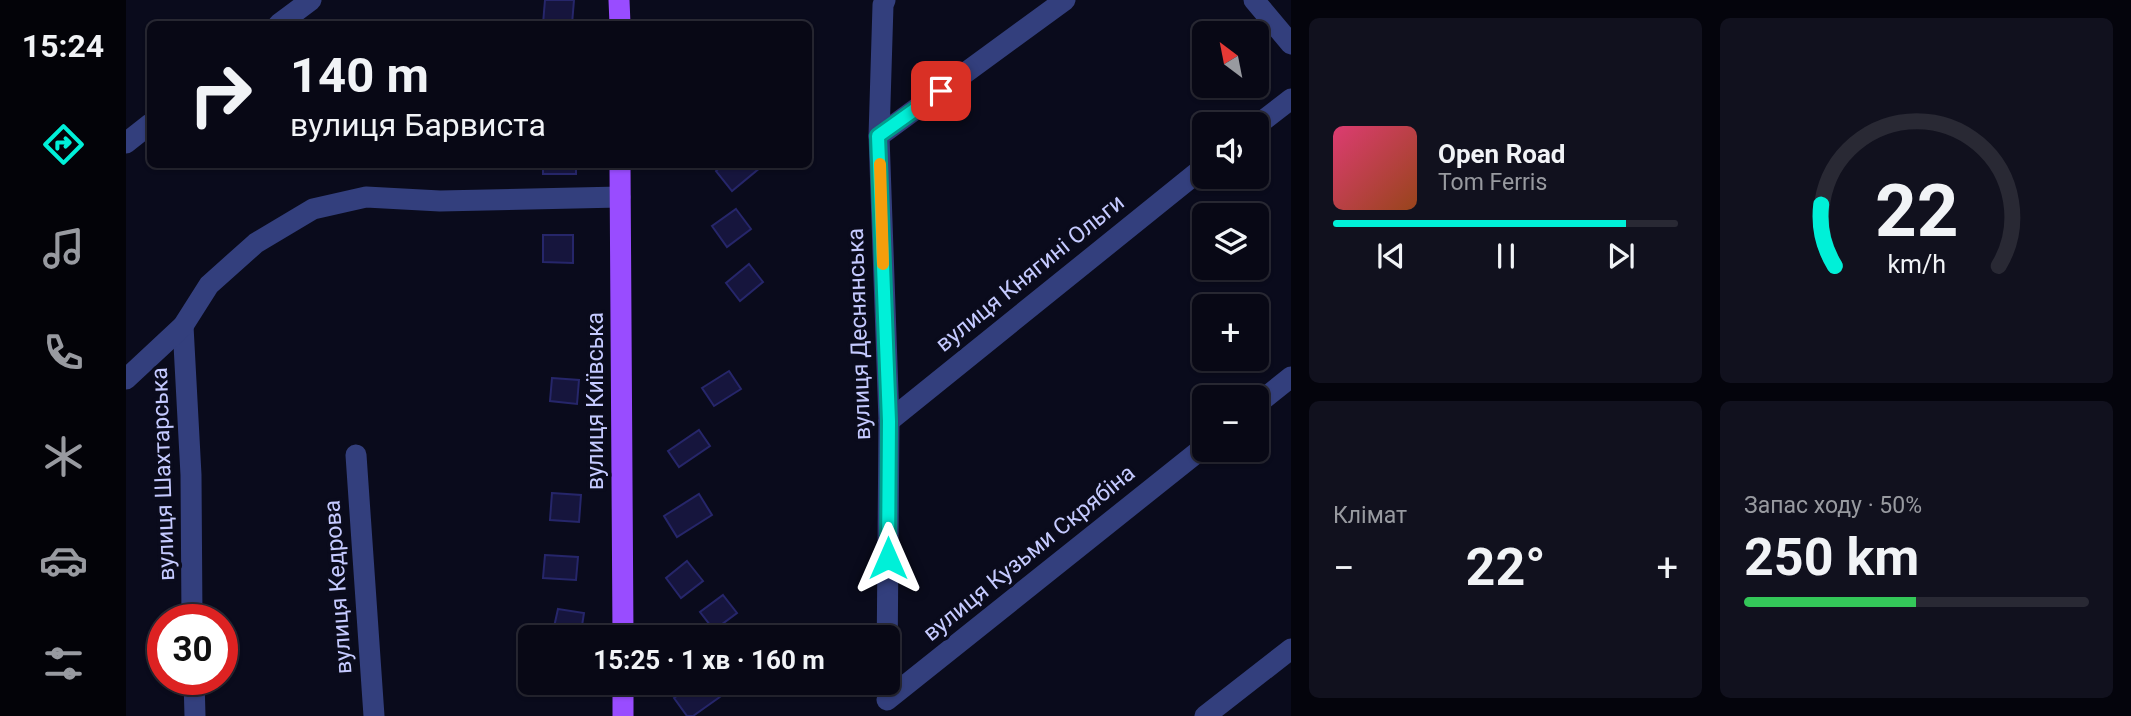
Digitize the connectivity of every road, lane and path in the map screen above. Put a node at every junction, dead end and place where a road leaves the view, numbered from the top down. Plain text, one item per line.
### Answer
1 (311, 0) edge
2 (619, 0) edge
3 (885, 0) edge
4 (1065, 0) edge
5 (1254, 0) edge
6 (283, 21) edge
7 (620, 21) edge
8 (1291, 44) edge
9 (1291, 99) edge
10 (1269, 116) edge
11 (147, 126) edge
12 (878, 136) junction
13 (126, 143) edge
14 (620, 168) edge
15 (1192, 177) edge
16 (620, 197) junction
17 (183, 326) junction
18 (1291, 377) edge
19 (126, 379) edge
20 (1269, 395) edge
21 (889, 421) junction
22 (356, 455) dead end
23 (1192, 457) edge
24 (192, 604) edge
25 (623, 625) edge
26 (887, 625) edge
27 (1291, 649) edge
28 (194, 695) edge
29 (623, 695) edge
30 (887, 700) edge
31 (195, 716) edge
32 (374, 716) edge
33 (623, 716) edge
34 (1205, 716) edge

1 - 6 street
2 - 7 main road
3 - 12 street, вулиця Деснянська
4 - 12 street
5 - 8 street
9 - 10 street
11 - 13 street
12 - 21 street, вулиця Деснянська
14 - 16 main road, вулиця Київська
15 - 21 street, вулиця Княгині Ольги
16 - 17 street
16 - 25 main road, вулиця Київська
17 - 19 street
17 - 24 street, вулиця Шахтарська
18 - 20 street
21 - 26 street, вулиця Деснянська
22 - 32 street, вулиця Кедрова
23 - 30 street, вулиця Кузьми Скрябіна
27 - 34 street
28 - 31 street
29 - 33 main road

